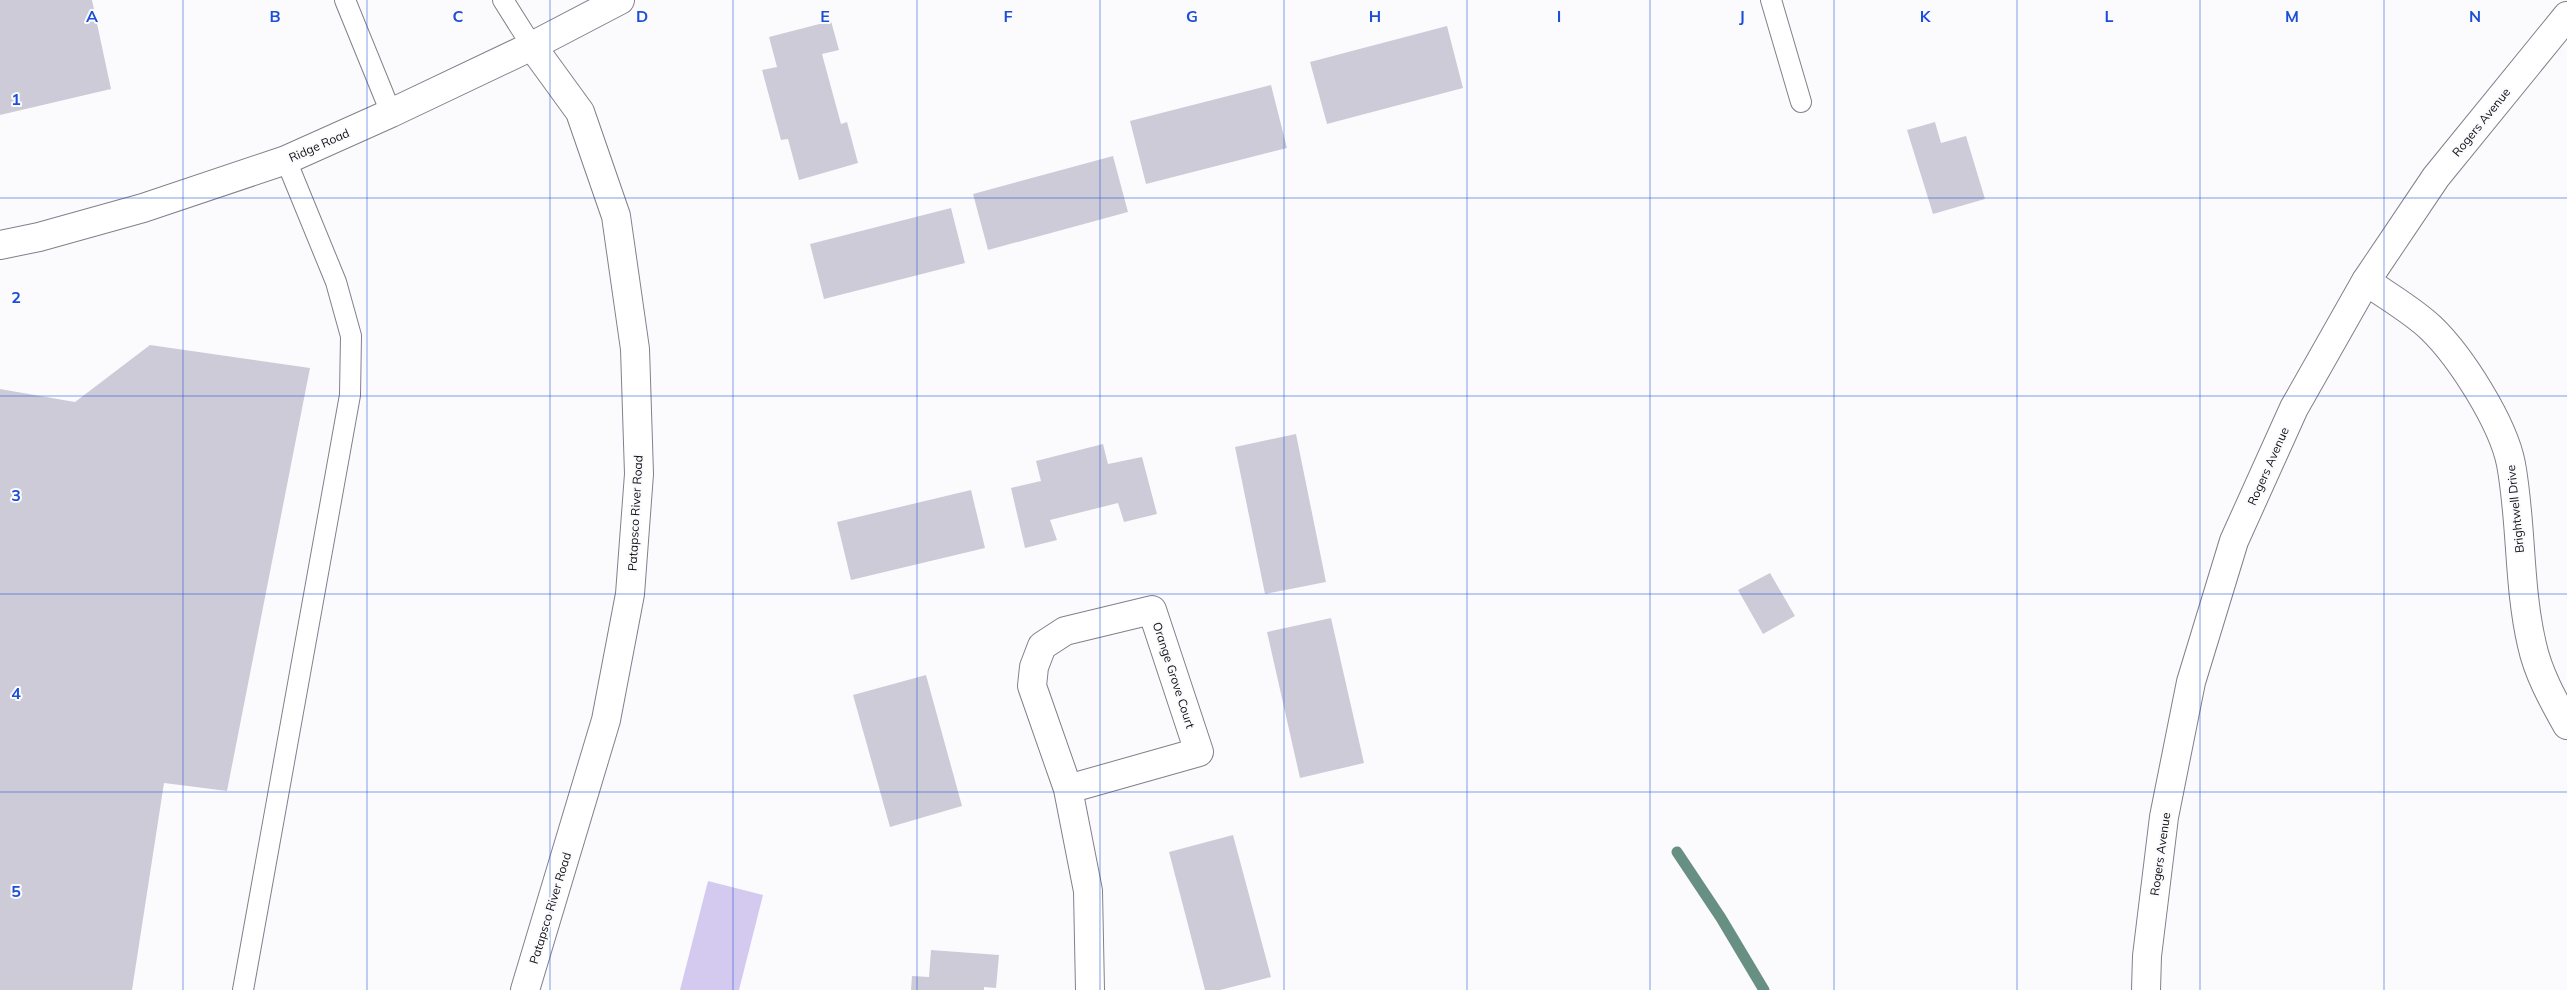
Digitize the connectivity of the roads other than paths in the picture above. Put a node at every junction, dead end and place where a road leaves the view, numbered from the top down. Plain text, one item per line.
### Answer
1 (345, 0) edge
2 (503, 0) edge
3 (620, 0) edge
4 (1771, 0) edge
5 (2567, 16) edge
6 (532, 46) junction
7 (1801, 102) dead end
8 (391, 113) junction
9 (286, 160) junction
10 (0, 245) edge
11 (2366, 281) junction
12 (2567, 725) edge
13 (1068, 789) junction
14 (243, 990) edge
15 (525, 990) edge
16 (1090, 990) edge
17 (2146, 990) edge

1 - 8 lane
2 - 6 lane
3 - 6 street, Ridge Road
4 - 7 lane
5 - 11 street, Rogers Avenue
6 - 8 street, Ridge Road
6 - 15 street, Patapsco River Road
8 - 9 street, Ridge Road
9 - 10 street, Ridge Road
9 - 14 lane
11 - 12 street, Brightwell Drive
11 - 17 street, Rogers Avenue
13 - 13 street, Orange Grove Court
13 - 16 street, Orange Grove Court

